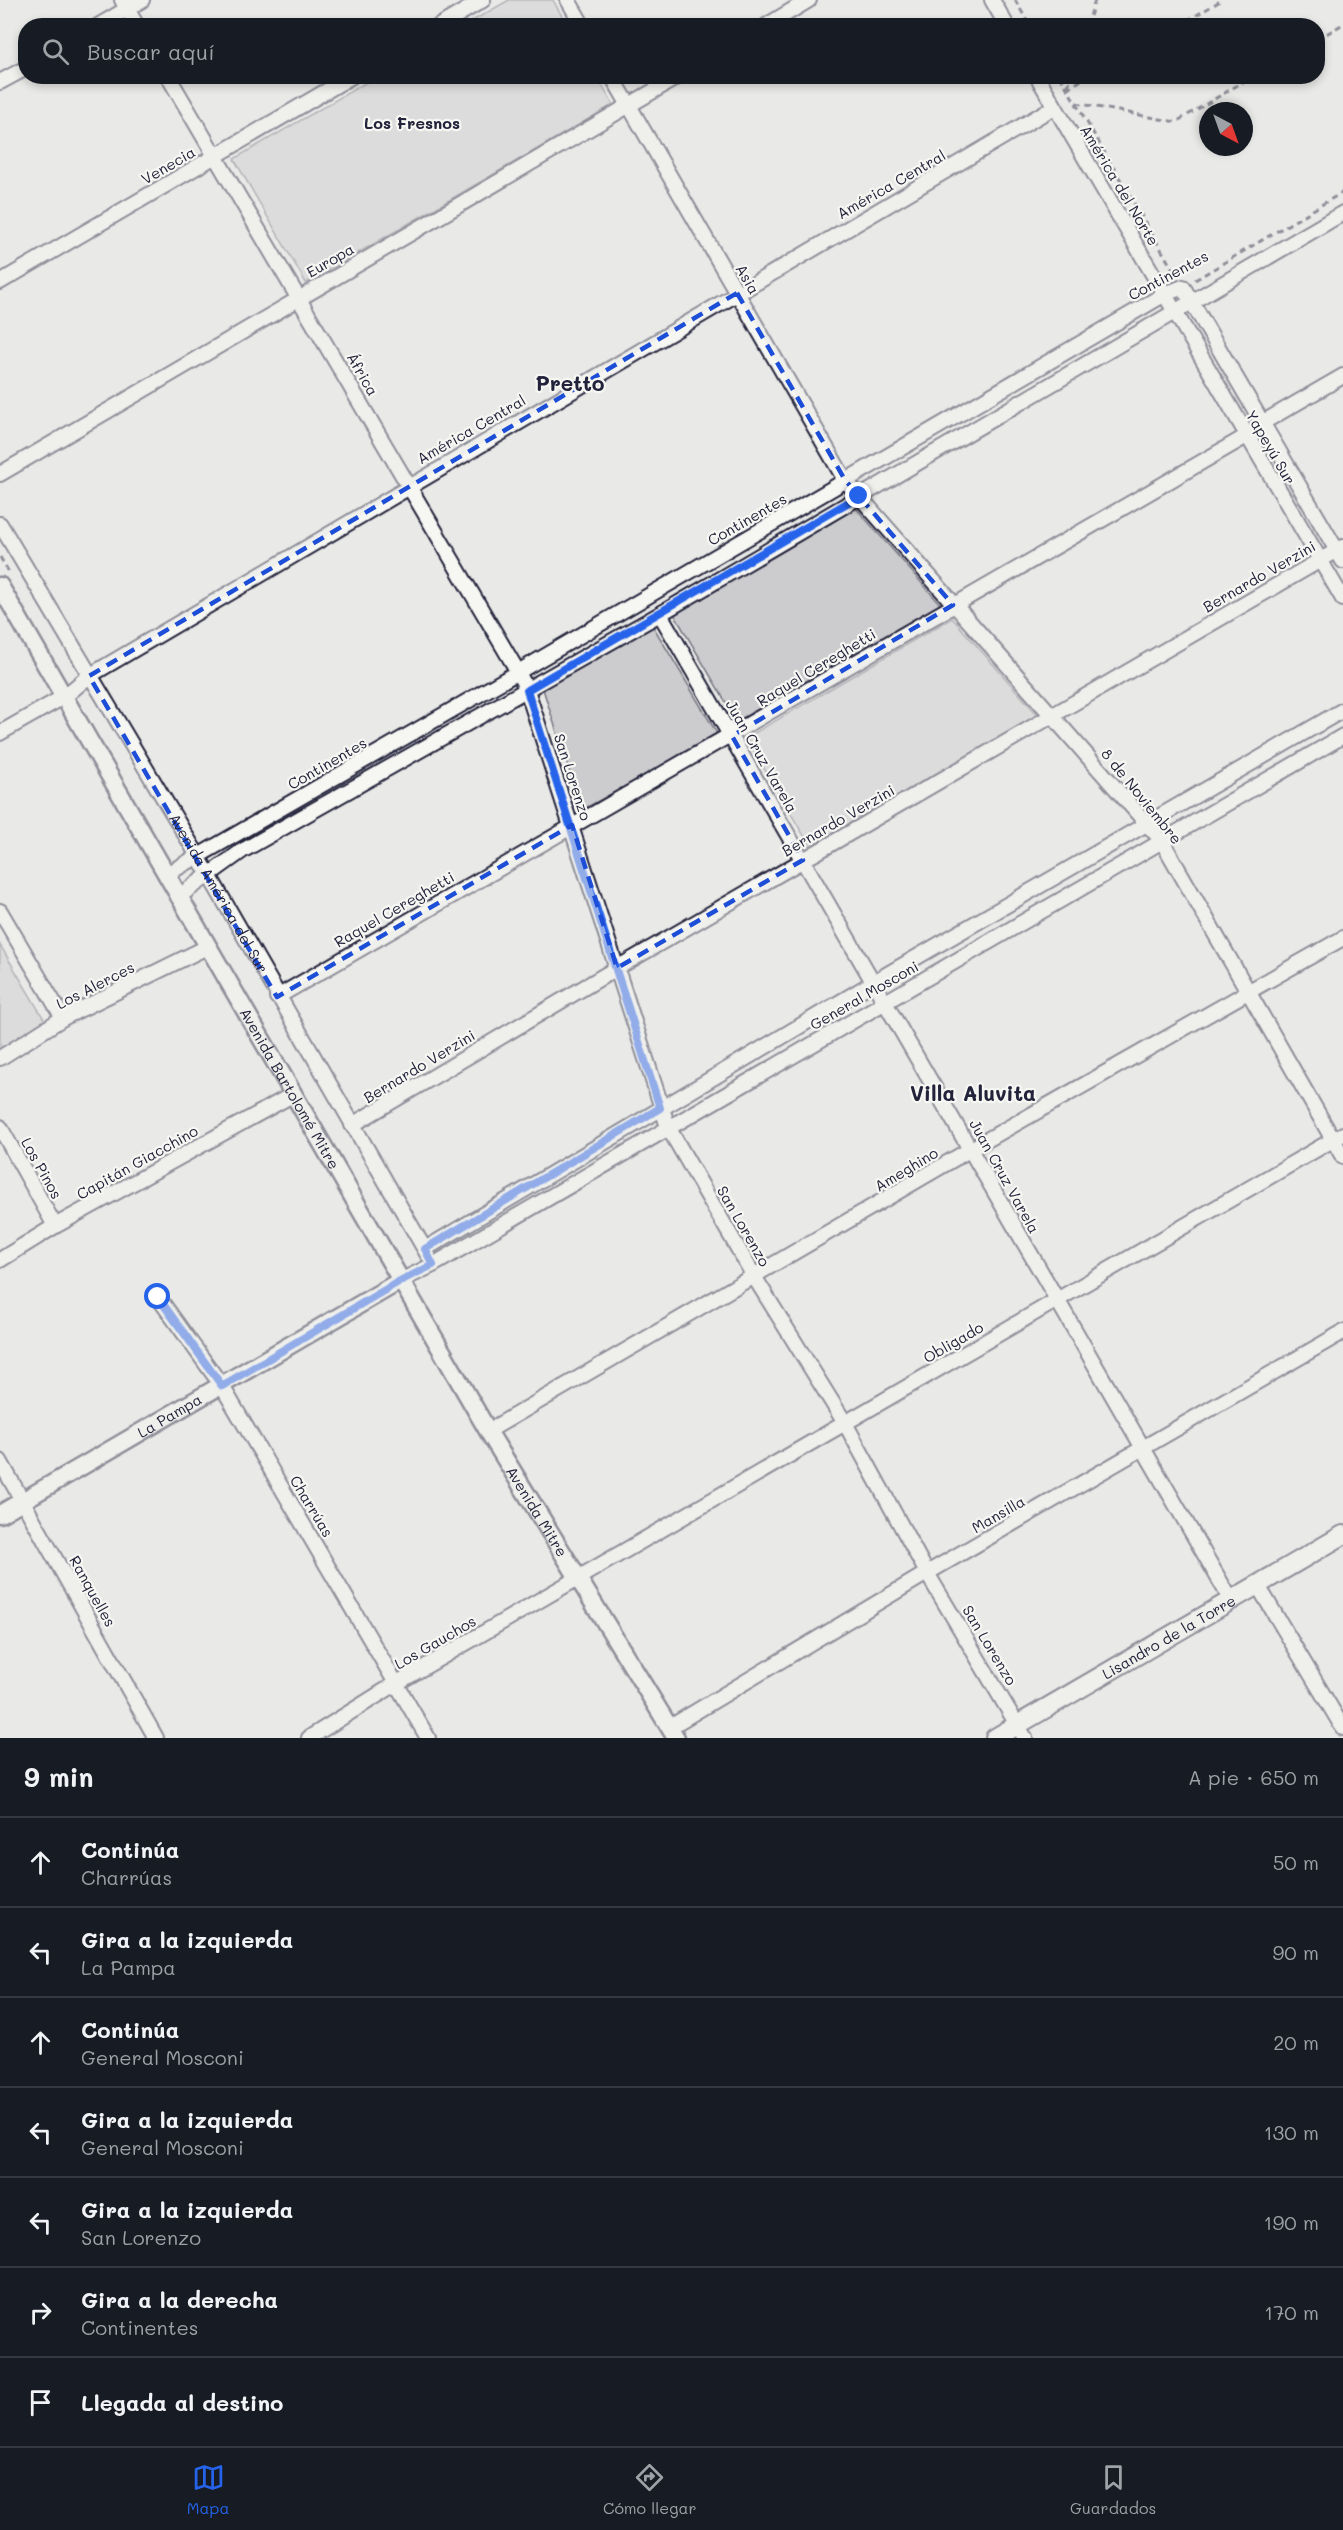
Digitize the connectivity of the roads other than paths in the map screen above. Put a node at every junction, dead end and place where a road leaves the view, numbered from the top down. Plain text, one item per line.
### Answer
1 (142, 0) edge
2 (483, 0) edge
3 (568, 0) edge
4 (809, 0) edge
5 (992, 0) edge
6 (125, 4) edge
7 (108, 18) edge
8 (133, 18) edge
9 (453, 18) edge
10 (578, 18) edge
11 (779, 18) edge
12 (1002, 18) edge
13 (18, 72) edge
14 (0, 82) edge
15 (173, 84) edge
16 (338, 84) edge
17 (617, 84) edge
18 (666, 84) edge
19 (1041, 84) edge
20 (629, 106) junction
21 (1054, 107) junction
22 (216, 156) junction
23 (1343, 213) edge
24 (0, 282) edge
25 (1183, 287) joint
26 (737, 293) junction
27 (1165, 294) junction
28 (299, 297) junction
29 (1192, 302) junction
30 (1175, 309) junction
31 (1343, 376) edge
32 (1262, 423) junction
33 (1245, 437) junction
34 (0, 474) edge
35 (845, 480) junction
36 (408, 485) junction
37 (859, 496) junction
38 (0, 524) edge
39 (1341, 553) edge
40 (1319, 560) junction
41 (0, 586) edge
42 (1343, 599) edge
43 (953, 605) junction
44 (660, 614) junction
45 (518, 672) junction
46 (89, 676) junction
47 (527, 690) junction
48 (65, 696) junction
49 (1343, 710) edge
50 (1052, 715) junction
51 (0, 733) edge
52 (732, 736) junction
53 (1343, 736) edge
54 (1146, 823) junction
55 (572, 825) junction
56 (1162, 841) junction
57 (198, 856) junction
58 (803, 860) junction
59 (167, 874) junction
60 (209, 878) junction
61 (178, 897) junction
62 (1, 917) edge
63 (1343, 938) edge
64 (207, 947) junction
65 (617, 968) junction
66 (874, 982) junction
67 (1247, 993) junction
68 (278, 997) junction
69 (886, 1002) junction
70 (63, 1018) junction
71 (0, 1058) edge
72 (292, 1095) junction
73 (660, 1108) junction
74 (352, 1125) junction
75 (0, 1127) edge
76 (668, 1127) junction
77 (1338, 1137) edge
78 (971, 1149) junction
79 (1343, 1156) edge
80 (55, 1226) junction
81 (425, 1249) junction
82 (0, 1260) edge
83 (433, 1265) junction
84 (754, 1278) junction
85 (400, 1281) junction
86 (158, 1297) dead end
87 (1056, 1302) junction
88 (1343, 1332) edge
89 (222, 1386) junction
90 (845, 1423) junction
91 (488, 1431) junction
92 (1144, 1449) junction
93 (0, 1461) edge
94 (23, 1500) junction
95 (0, 1514) edge
96 (1343, 1535) edge
97 (927, 1574) junction
98 (580, 1579) junction
99 (1257, 1584) junction
100 (1231, 1600) junction
101 (397, 1683) junction
102 (1343, 1728) edge
103 (1021, 1731) edge
104 (673, 1733) edge
105 (156, 1738) edge
106 (309, 1738) edge
107 (428, 1738) edge
108 (995, 1738) edge

1 - 6 street
2 - 9 street
3 - 10 street
4 - 11 street
5 - 12 street
6 - 7 street
6 - 8 street
13 - 14 street
15 - 22 street, África
16 - 22 street, Venecia
17 - 20 street, Asia
18 - 20 street, Europa
19 - 21 street, América del Norte
20 - 26 street, Asia
20 - 28 street, Europa
21 - 26 street, América Central
21 - 27 street, América del Norte
22 - 24 street, Venecia
22 - 28 street, África
23 - 29 street
25 - 27 street, Continentes
25 - 29 street, Yapeyú Sur
26 - 35 street, Asia
26 - 36 street, América Central
27 - 30 street, América del Norte
27 - 35 street, Continentes
28 - 34 street, Europa
28 - 36 street, África
29 - 30 street
29 - 32 street, Yapeyú Sur
30 - 33 street, Yapeyú Sur
30 - 37 street
31 - 32 street
32 - 39 street, Yapeyú Sur
33 - 40 street, Yapeyú Sur
33 - 43 street, Raquel Cereghetti
35 - 37 street, Asia
35 - 45 street, Continentes
36 - 45 street, África
36 - 46 street, América Central
37 - 43 street, 8 de Noviembre
37 - 44 street
38 - 46 street, Avenida América del Sur
39 - 40 street, Bernardo Verzini
40 - 42 street, Yapeyú Sur
40 - 50 street, Bernardo Verzini
41 - 48 street
43 - 50 street, 8 de Noviembre
43 - 52 street, Raquel Cereghetti
44 - 47 street
44 - 52 street, Juan Cruz Varela
45 - 47 street, África
45 - 57 street, Continentes
46 - 48 street, América Central
46 - 57 street, Avenida América del Sur
47 - 55 street, San Lorenzo
47 - 60 street
48 - 51 street, América Central
48 - 59 street
49 - 54 street, General Mosconi
50 - 54 street, 8 de Noviembre
50 - 58 street, Bernardo Verzini
52 - 55 street, Raquel Cereghetti
52 - 58 street, Juan Cruz Varela
53 - 56 street, General Mosconi
54 - 56 street, 8 de Noviembre
54 - 66 street, General Mosconi
55 - 65 street, San Lorenzo
55 - 68 street, Raquel Cereghetti
56 - 67 street, 8 de Noviembre
56 - 69 street, General Mosconi
57 - 59 street, Continentes
57 - 60 street, Avenida América del Sur
58 - 65 street, Bernardo Verzini
58 - 66 street, Juan Cruz Varela
59 - 61 street
60 - 61 street
60 - 68 street, Avenida América del Sur
61 - 64 street, Avenida Bartolomé Mitre
62 - 70 street
63 - 67 street, Ameghino
64 - 70 street, Los Alerces
64 - 72 street, Avenida Bartolomé Mitre
65 - 73 street, San Lorenzo
65 - 74 street, Bernardo Verzini
66 - 69 street, Juan Cruz Varela
66 - 73 street, General Mosconi
67 - 77 street, 8 de Noviembre
67 - 78 street, Ameghino
68 - 74 street, Avenida América del Sur
69 - 76 street, General Mosconi
69 - 78 street, Juan Cruz Varela
70 - 71 street, Los Alerces
72 - 80 street, Capitán Giacchino
72 - 85 street, Avenida Bartolomé Mitre
73 - 76 street, San Lorenzo
73 - 81 street, General Mosconi
74 - 81 street, Avenida América del Sur
75 - 80 street, Los Pinos
76 - 83 street, General Mosconi
76 - 84 street, San Lorenzo
77 - 79 street, 8 de Noviembre
77 - 87 street, Obligado
78 - 84 street, Ameghino
78 - 87 street, Juan Cruz Varela
80 - 82 street, Capitán Giacchino
81 - 83 street, Avenida América del Sur
83 - 85 street, General Mosconi
84 - 90 street, San Lorenzo
84 - 91 street, Ameghino
85 - 89 street, La Pampa
85 - 91 street, Avenida Mitre
86 - 89 street, Charrúas
87 - 90 street, Obligado
87 - 92 street, Juan Cruz Varela
88 - 92 street, Mansilla
89 - 94 street, La Pampa
89 - 101 street, Charrúas
90 - 97 street, San Lorenzo
90 - 98 street, Obligado
91 - 98 street, Avenida Mitre
92 - 97 street, Mansilla
92 - 100 street, Juan Cruz Varela
93 - 94 street, Ranquelles
94 - 95 street, La Pampa
94 - 105 street, Ranquelles
96 - 99 main road, Lisandro de la Torre
97 - 103 street, San Lorenzo
97 - 104 street, Mansilla
98 - 101 street, Los Gauchos
98 - 104 street, Avenida Mitre
99 - 100 main road, Lisandro de la Torre
99 - 102 street
100 - 103 main road, Lisandro de la Torre
101 - 106 street, Los Gauchos
101 - 107 street, Charrúas
103 - 108 main road, Lisandro de la Torre

